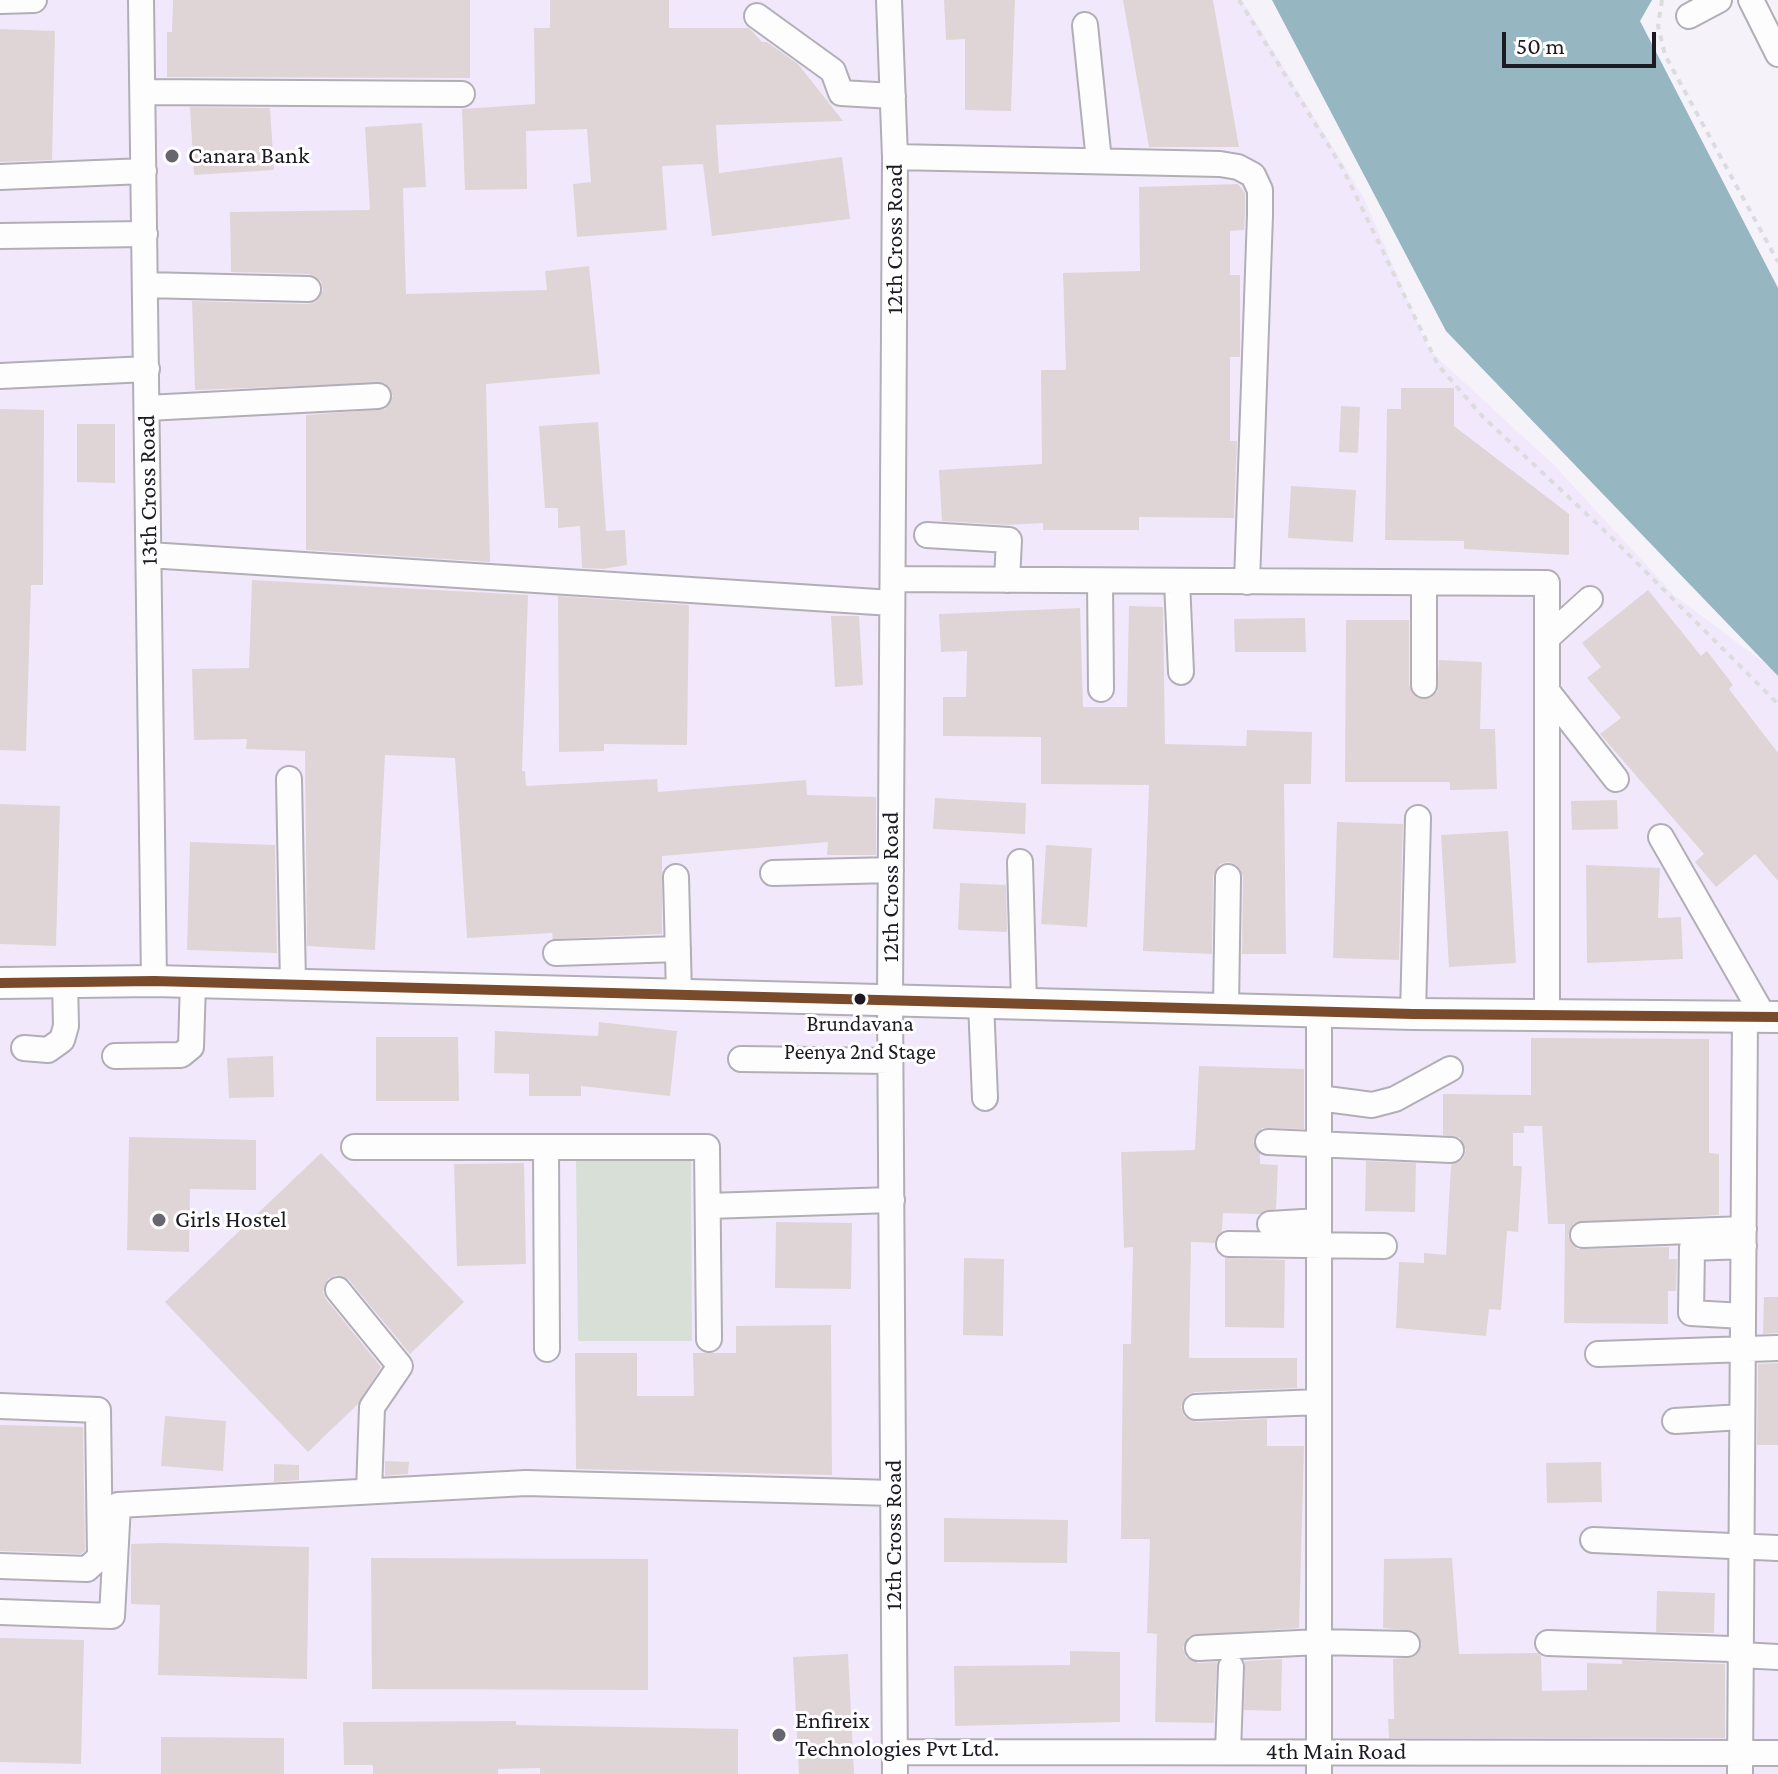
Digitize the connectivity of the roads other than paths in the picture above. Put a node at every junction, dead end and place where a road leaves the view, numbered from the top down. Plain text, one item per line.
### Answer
1 (34, 0) edge
2 (141, 0) edge
3 (889, 0) edge
4 (1719, 0) edge
5 (1751, 0) edge
6 (0, 1) edge
7 (757, 16) dead end
8 (1689, 16) dead end
9 (1085, 25) dead end
10 (1778, 54) edge
11 (143, 92) junction
12 (462, 94) dead end
13 (893, 96) junction
14 (895, 157) junction
15 (1099, 161) junction
16 (144, 171) junction
17 (0, 177) edge
18 (145, 234) junction
19 (0, 236) edge
20 (145, 285) junction
21 (308, 289) dead end
22 (147, 369) junction
23 (0, 376) edge
24 (378, 396) dead end
25 (147, 408) junction
26 (927, 535) dead end
27 (149, 555) junction
28 (1007, 580) junction
29 (1100, 581) junction
30 (1177, 581) junction
31 (1247, 582) junction
32 (1424, 583) junction
33 (893, 591) junction
34 (1590, 599) dead end
35 (1547, 638) junction
36 (1181, 672) dead end
37 (1424, 685) dead end
38 (1101, 689) dead end
39 (1547, 691) junction
40 (289, 779) dead end
41 (1616, 779) dead end
42 (1418, 818) dead end
43 (1661, 837) dead end
44 (1020, 862) dead end
45 (891, 870) junction
46 (773, 873) dead end
47 (676, 877) dead end
48 (1228, 877) dead end
49 (678, 949) junction
50 (556, 953) dead end
51 (154, 981) junction
52 (65, 982) junction
53 (193, 982) junction
54 (0, 983) edge
55 (293, 984) junction
56 (679, 995) junction
57 (890, 1001) junction
58 (981, 1003) junction
59 (1024, 1003) junction
60 (1226, 1007) junction
61 (1319, 1009) junction
62 (1547, 1013) junction
63 (1413, 1014) junction
64 (1763, 1017) edge
65 (24, 1048) dead end
66 (115, 1056) dead end
67 (741, 1059) dead end
68 (890, 1061) junction
69 (1450, 1069) dead end
70 (985, 1098) dead end
71 (1319, 1098) junction
72 (1268, 1142) dead end
73 (1319, 1145) junction
74 (354, 1147) dead end
75 (546, 1147) junction
76 (1451, 1150) dead end
77 (892, 1200) junction
78 (708, 1206) junction
79 (1270, 1224) dead end
80 (1319, 1232) junction
81 (1583, 1235) dead end
82 (1744, 1238) junction
83 (1229, 1244) dead end
84 (1384, 1246) dead end
85 (338, 1290) dead end
86 (1743, 1316) junction
87 (709, 1339) dead end
88 (1778, 1348) edge
89 (547, 1349) dead end
90 (1743, 1349) junction
91 (1598, 1354) dead end
92 (1319, 1402) junction
93 (0, 1406) edge
94 (1196, 1407) dead end
95 (1742, 1417) junction
96 (1675, 1421) dead end
97 (369, 1491) junction
98 (893, 1493) junction
99 (1593, 1540) dead end
100 (1741, 1547) junction
101 (1778, 1548) edge
102 (0, 1566) edge
103 (0, 1612) edge
104 (1319, 1642) junction
105 (1548, 1643) dead end
106 (1407, 1644) dead end
107 (1198, 1648) dead end
108 (1741, 1655) junction
109 (1778, 1657) edge
110 (1231, 1667) dead end
111 (1228, 1752) junction
112 (1778, 1753) edge
113 (895, 1763) edge
114 (1122, 1763) edge
115 (1319, 1763) edge
116 (1740, 1764) edge

1 - 6 street
2 - 11 street, 13th Cross Road
3 - 13 street, 12th Cross Road
4 - 8 street
5 - 10 street
7 - 13 street
9 - 15 street
11 - 12 street
11 - 16 street, 13th Cross Road
13 - 14 street, 12th Cross Road
14 - 15 street
14 - 33 street, 12th Cross Road
15 - 31 street
16 - 17 street
16 - 18 street, 13th Cross Road
18 - 19 street
18 - 20 street, 13th Cross Road
20 - 21 street
20 - 22 street, 13th Cross Road
22 - 23 street
22 - 25 street, 13th Cross Road
24 - 25 street
25 - 27 street, 13th Cross Road
26 - 28 street
27 - 33 street
27 - 51 street, 13th Cross Road
28 - 29 street
28 - 33 street
29 - 30 street
29 - 38 street
30 - 31 street
30 - 36 street
31 - 32 street
32 - 35 street
32 - 37 street
33 - 45 street, 12th Cross Road
34 - 35 street
35 - 39 street
39 - 41 street
39 - 62 street
40 - 55 street
42 - 63 street
43 - 64 street
44 - 59 street
45 - 46 street
45 - 57 street, 12th Cross Road
47 - 49 street
48 - 60 street
49 - 50 street
49 - 56 street
51 - 52 main road
51 - 53 main road
52 - 54 main road
52 - 65 street
53 - 55 main road
53 - 66 street
55 - 56 main road
56 - 57 main road
57 - 58 main road
57 - 68 street, 12th Cross Road
58 - 59 main road
58 - 70 street
59 - 60 main road
60 - 61 main road
61 - 63 main road
61 - 71 street
62 - 63 main road
62 - 64 main road
64 - 82 street
67 - 68 street
68 - 77 street, 12th Cross Road
69 - 71 street
71 - 73 street
72 - 73 street
73 - 76 street
73 - 80 street
74 - 75 street
75 - 78 street
75 - 89 street
77 - 78 street
77 - 98 street, 12th Cross Road
78 - 87 street
79 - 80 street
80 - 83 street
80 - 84 street
80 - 92 street
81 - 82 street
82 - 86 street
82 - 86 street
85 - 97 street
86 - 90 street
88 - 90 street
90 - 91 street
90 - 95 street
92 - 94 street
92 - 104 street
93 - 102 street
95 - 96 street
95 - 100 street
97 - 98 street
97 - 103 street
98 - 113 street, 12th Cross Road
99 - 100 street
100 - 101 street
100 - 108 street
104 - 106 street
104 - 107 street
104 - 115 street
105 - 108 street
108 - 109 street
108 - 116 street
110 - 111 street
111 - 114 street, 4th Main Road
111 - 115 street, 4th Main Road
112 - 116 street, 4th Main Road
113 - 114 street, 4th Main Road
115 - 116 street, 4th Main Road

